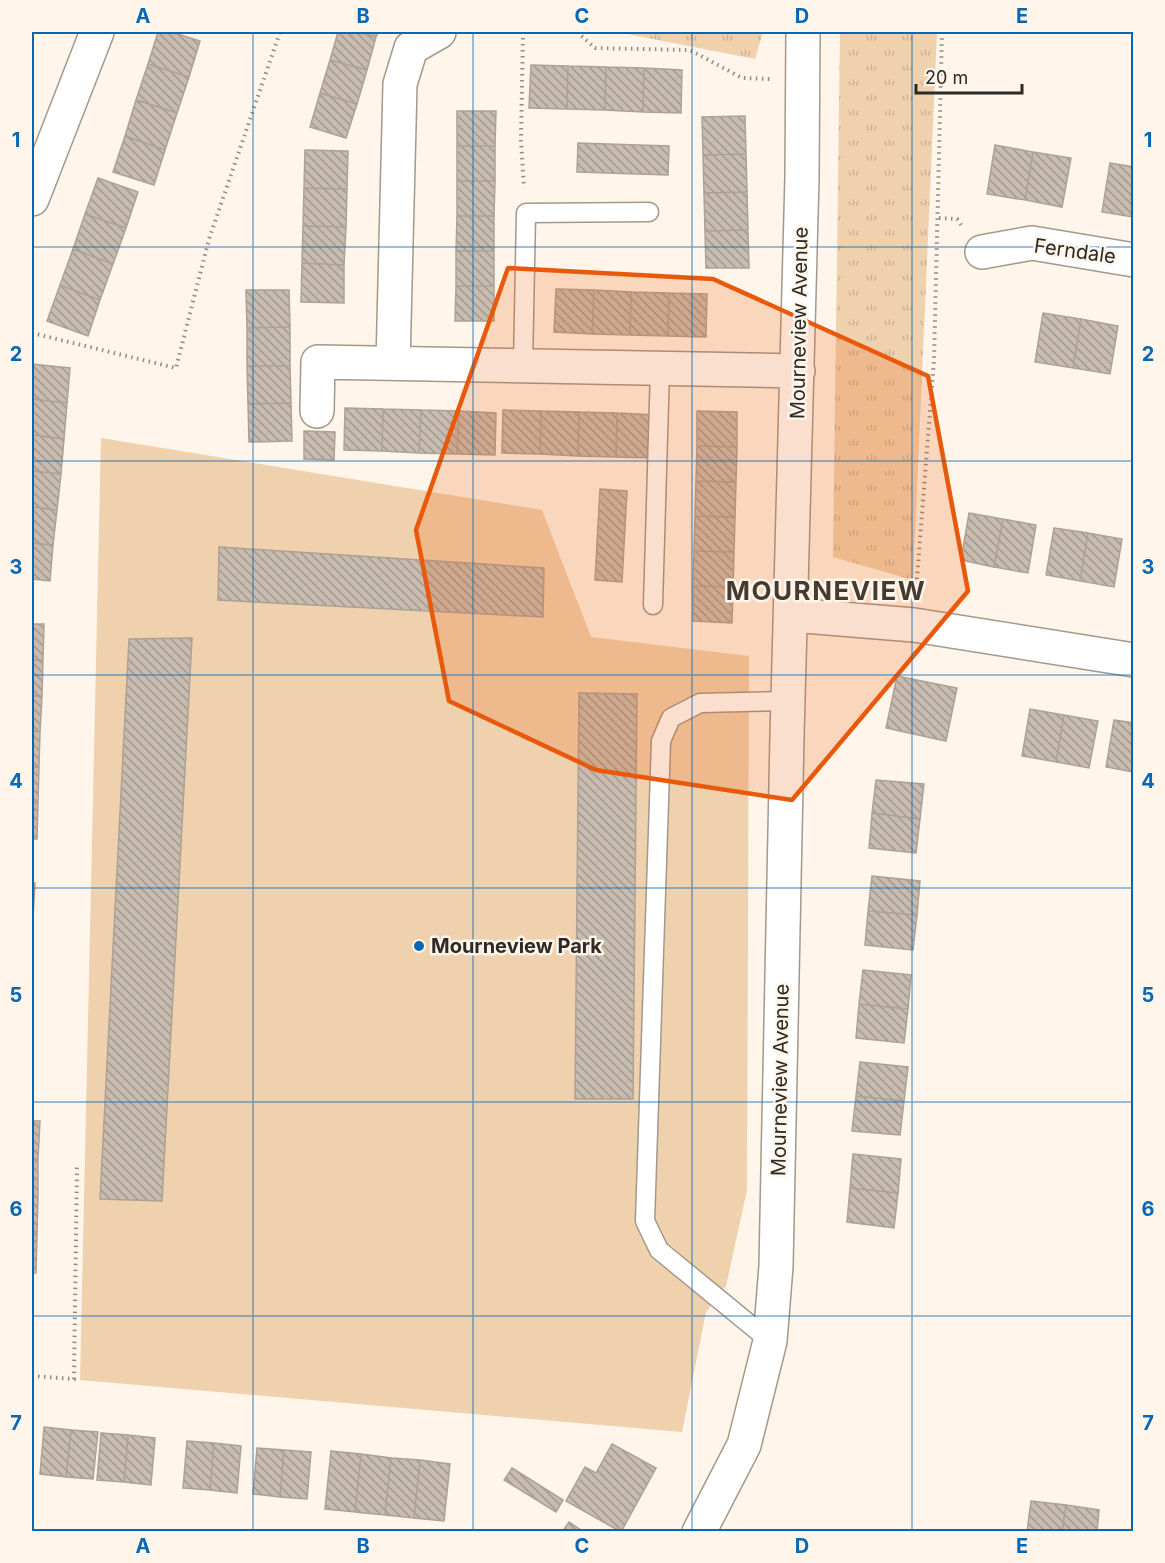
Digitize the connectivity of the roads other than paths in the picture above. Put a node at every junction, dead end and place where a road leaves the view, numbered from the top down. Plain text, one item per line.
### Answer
1 (97, 32) edge
2 (439, 32) edge
3 (803, 32) edge
4 (32, 199) edge
5 (649, 212) dead end
6 (982, 252) dead end
7 (1134, 260) edge
8 (393, 363) junction
9 (523, 366) junction
10 (660, 369) junction
11 (798, 371) junction
12 (317, 411) dead end
13 (653, 605) dead end
14 (792, 615) junction
15 (1134, 660) edge
16 (788, 701) junction
17 (770, 1341) junction
18 (699, 1532) edge

1 - 4 street
2 - 8 street
3 - 11 street, Mourneview Avenue
5 - 9 lane
6 - 7 street, Ferndale
8 - 9 street
8 - 12 street
9 - 10 street
10 - 11 street
10 - 13 lane
11 - 14 street, Mourneview Avenue
14 - 15 street
14 - 16 street, Mourneview Avenue
16 - 17 street, Mourneview Avenue
16 - 17 lane
17 - 18 street, Mourneview Avenue

